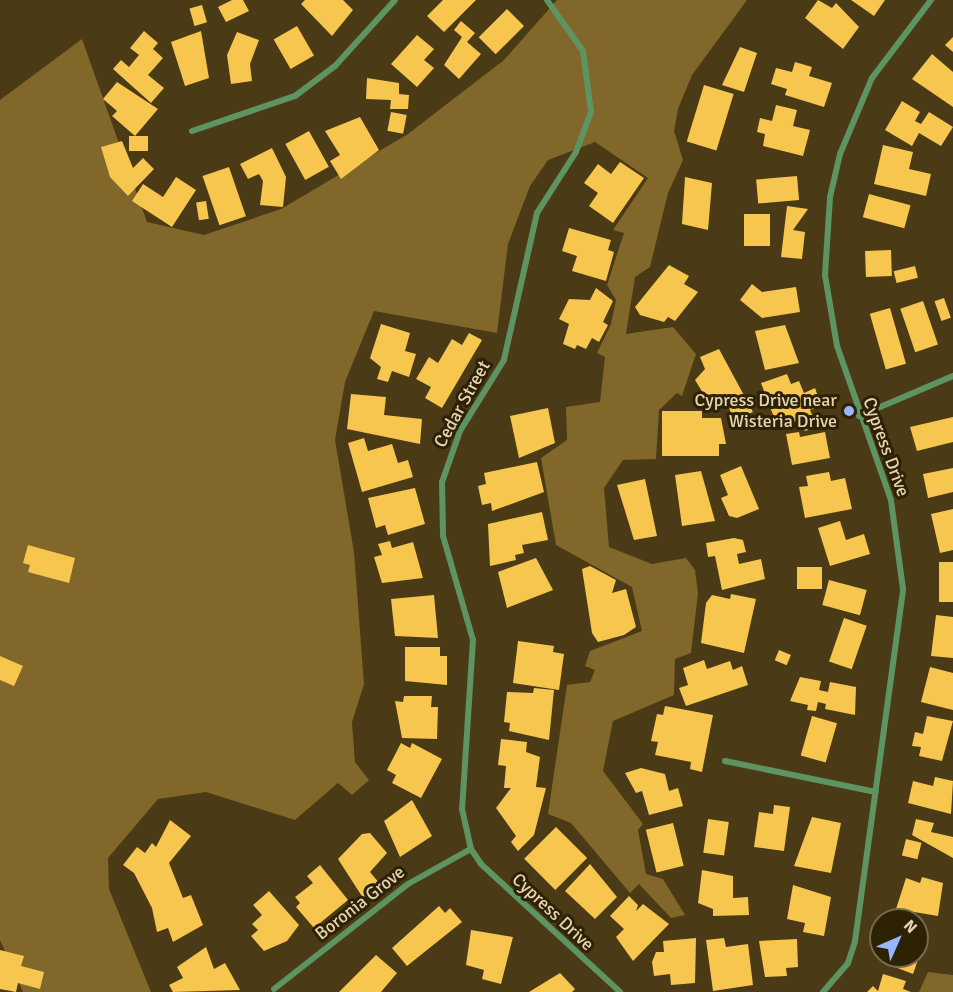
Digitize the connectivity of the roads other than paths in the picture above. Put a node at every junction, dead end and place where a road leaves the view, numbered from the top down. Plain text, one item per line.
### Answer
1 (395, 0) edge
2 (547, 0) edge
3 (931, 0) edge
4 (192, 131) dead end
5 (953, 376) edge
6 (858, 416) junction
7 (725, 761) dead end
8 (876, 792) junction
9 (471, 849) junction
10 (274, 989) dead end
11 (620, 992) edge
12 (823, 992) edge

1 - 4 street
2 - 9 street, Cedar Street
3 - 6 street, Cypress Drive
5 - 6 street
6 - 8 street, Cypress Drive
7 - 8 street
8 - 12 street, Cypress Drive
9 - 10 street, Boronia Grove
9 - 11 street, Cypress Drive

